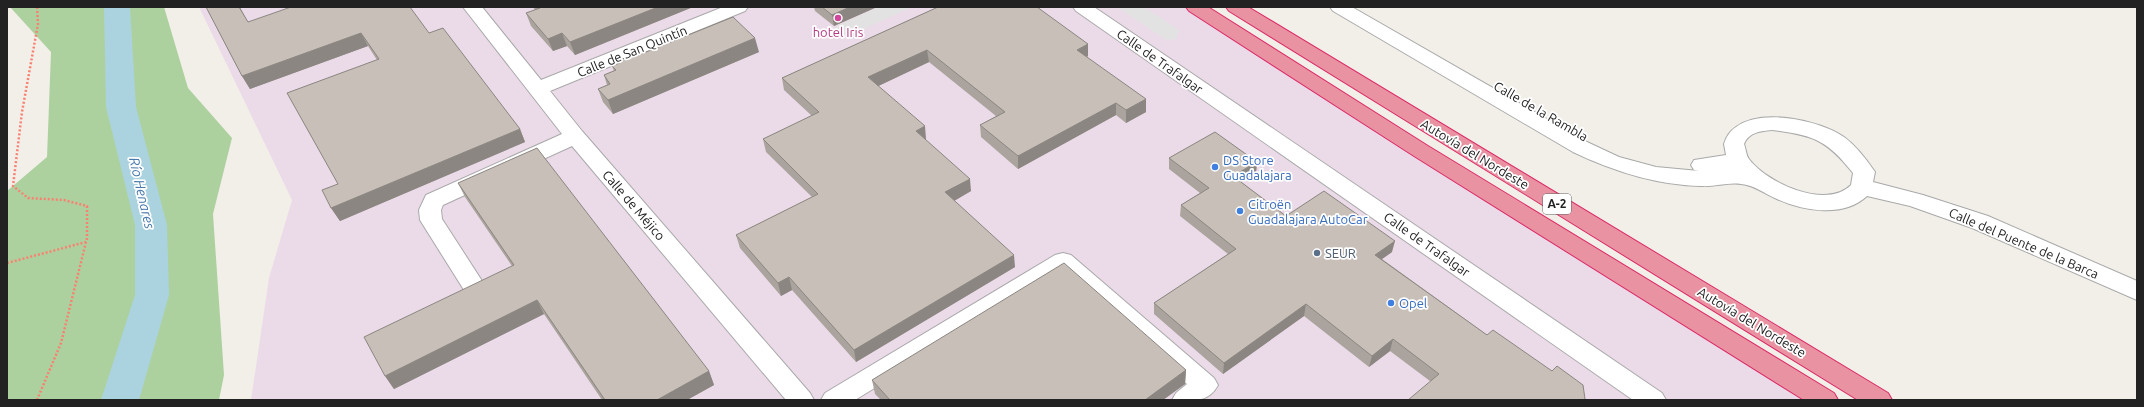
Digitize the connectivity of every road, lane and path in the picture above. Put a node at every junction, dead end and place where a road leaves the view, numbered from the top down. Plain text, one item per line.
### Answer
1 (37, 7) edge
2 (472, 7) edge
3 (747, 7) edge
4 (1082, 7) edge
5 (1195, 7) edge
6 (1235, 7) edge
7 (1339, 7) edge
8 (1360, 7) edge
9 (733, 9) edge
10 (537, 89) junction
11 (574, 136) junction
12 (1738, 158) junction
13 (1758, 180) junction
14 (1863, 180) junction
15 (86, 242) junction
16 (7, 263) edge
17 (2137, 278) edge
18 (472, 284) edge
19 (2137, 291) edge
20 (37, 400) edge
21 (800, 400) edge
22 (834, 400) edge
23 (1185, 400) edge
24 (1653, 400) edge
25 (1825, 400) edge
26 (1879, 400) edge

1 - 15 path
2 - 10 street, Calle de Méjico
3 - 9 street, Calle de San Quintín
4 - 24 street, Calle de Trafalgar
5 - 25 highway, Autovía del Nordeste / A-2
6 - 26 highway, Autovía del Nordeste / A-2
7 - 13 street
8 - 12 street, Calle de la Rambla
9 - 10 street, Calle de San Quintín
10 - 11 street, Calle de Méjico
11 - 18 street
11 - 21 street, Calle de Méjico
12 - 13 street
12 - 14 street
13 - 14 street
14 - 17 street, Calle del Puente de la Barca
14 - 19 street, Calle del Puente de la Barca
15 - 16 path
15 - 20 path
22 - 23 street

